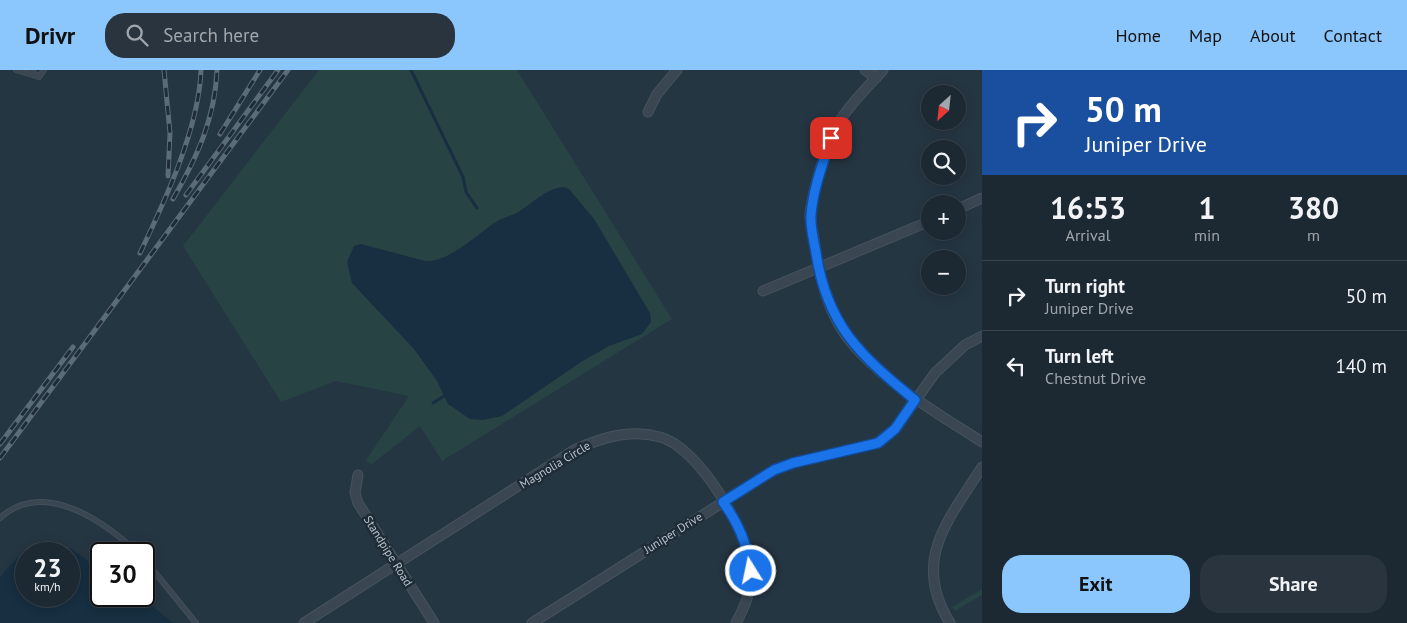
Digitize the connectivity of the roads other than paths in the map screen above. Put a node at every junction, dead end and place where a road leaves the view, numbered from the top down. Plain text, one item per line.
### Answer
1 (16, 70) edge
2 (30, 70) edge
3 (44, 70) edge
4 (677, 70) edge
5 (866, 70) edge
6 (883, 70) edge
7 (39, 77) junction
8 (876, 78) junction
9 (648, 112) dead end
10 (982, 198) edge
11 (966, 205) edge
12 (921, 225) edge
13 (818, 268) junction
14 (763, 291) dead end
15 (982, 336) edge
16 (915, 400) junction
17 (982, 442) edge
18 (982, 467) edge
19 (358, 475) dead end
20 (723, 502) junction
21 (0, 518) edge
22 (125, 542) edge
23 (397, 564) junction
24 (155, 573) edge
25 (196, 623) edge
26 (304, 623) edge
27 (434, 623) edge
28 (532, 623) edge
29 (736, 623) edge
30 (950, 623) edge

1 - 7 lane
2 - 7 lane
3 - 7 lane
4 - 9 street
5 - 8 street
6 - 8 street
8 - 13 street
10 - 11 street
12 - 13 street
13 - 14 street
13 - 16 street
15 - 16 street, Juniper Drive
16 - 17 street
16 - 20 street, Juniper Drive
18 - 30 street
19 - 23 street, Standpipe Road
20 - 23 street, Magnolia Circle
20 - 28 street, Juniper Drive
20 - 29 street, Magnolia Circle
21 - 22 lane
23 - 26 street, Magnolia Circle
23 - 27 street, Standpipe Road
24 - 25 lane

